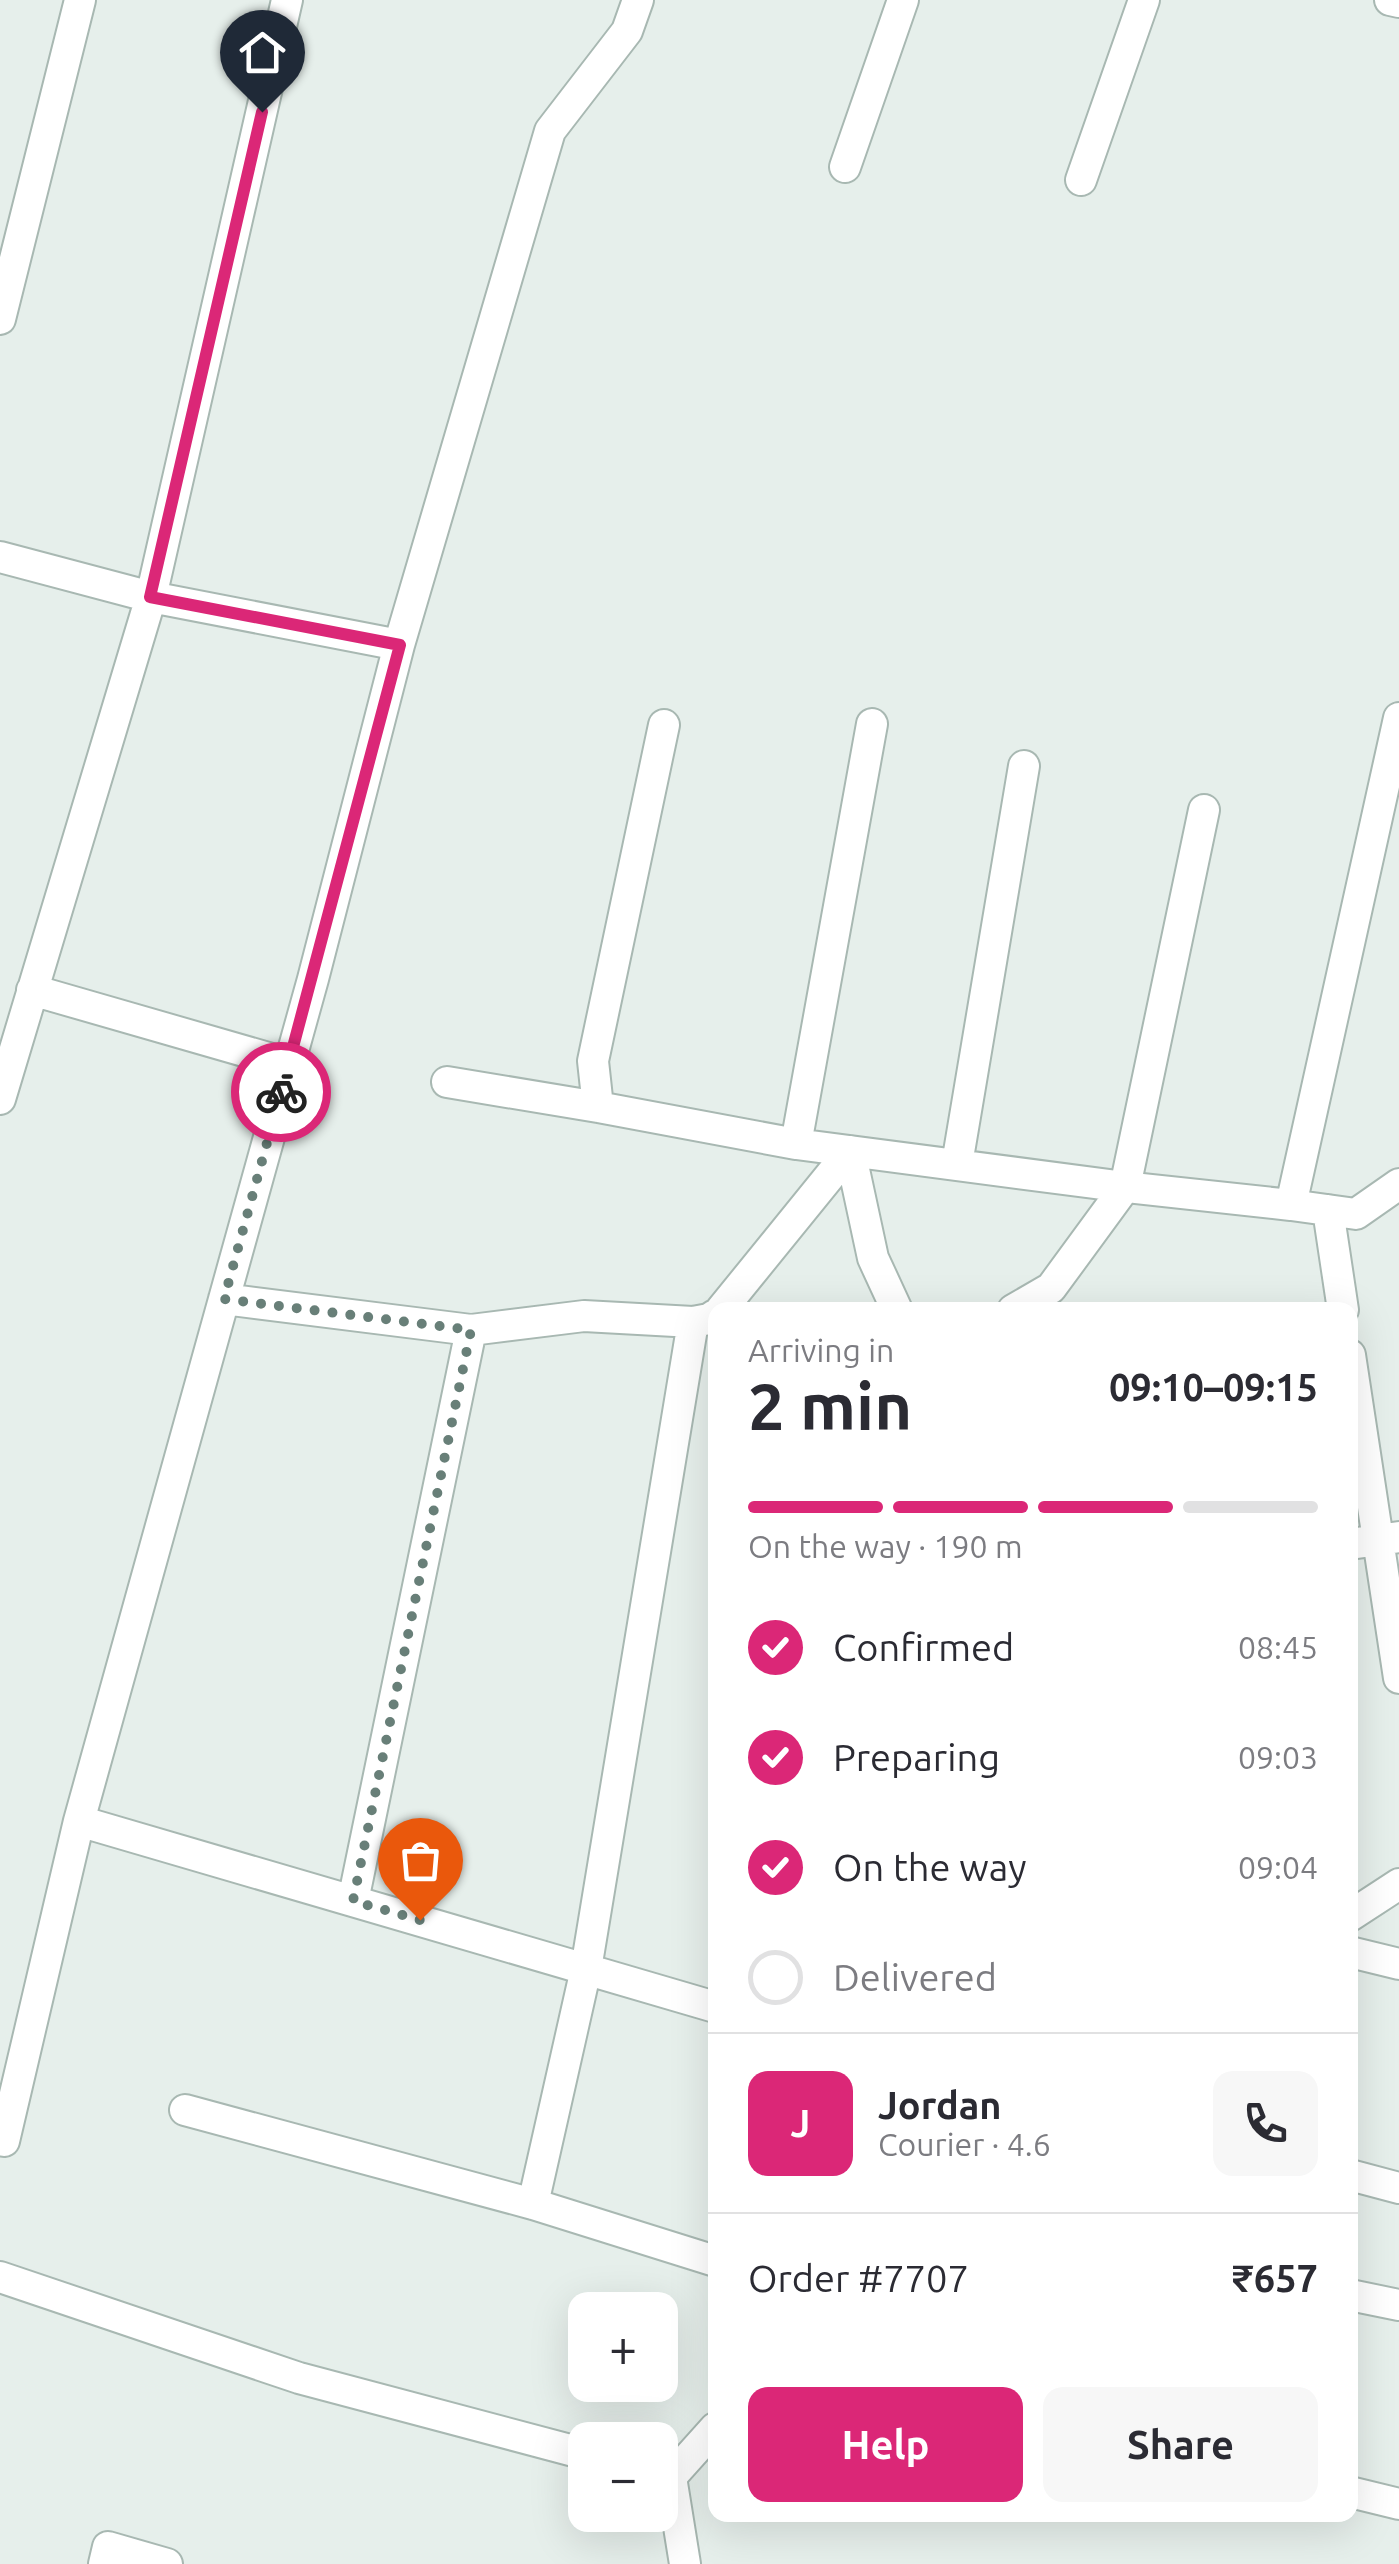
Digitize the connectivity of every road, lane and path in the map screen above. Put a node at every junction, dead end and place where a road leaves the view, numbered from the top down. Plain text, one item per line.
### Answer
1 (80, 0) edge
2 (287, 0) edge
3 (638, 0) edge
4 (903, 0) edge
5 (1144, 0) edge
6 (1390, 0) edge
7 (1399, 2) edge
8 (845, 166) dead end
9 (1081, 180) dead end
10 (11, 232) edge
11 (0, 319) edge
12 (0, 557) edge
13 (150, 597) junction
14 (400, 645) junction
15 (1399, 718) edge
16 (872, 724) dead end
17 (664, 725) dead end
18 (1024, 766) dead end
19 (1204, 810) dead end
20 (32, 990) junction
21 (289, 1064) junction
22 (447, 1082) dead end
23 (0, 1099) edge
24 (598, 1106) junction
25 (796, 1144) junction
26 (850, 1150) junction
27 (958, 1164) junction
28 (1399, 1184) edge
29 (1125, 1187) junction
30 (1291, 1205) junction
31 (1328, 1210) junction
32 (224, 1299) junction
33 (721, 1302) edge
34 (893, 1302) edge
35 (1027, 1302) edge
36 (1342, 1302) edge
37 (708, 1315) edge
38 (708, 1326) edge
39 (471, 1330) junction
40 (1358, 1412) edge
41 (1376, 1540) edge
42 (1399, 1678) edge
43 (79, 1820) junction
44 (1399, 1884) edge
45 (353, 1901) junction
46 (1358, 1911) edge
47 (1358, 1954) edge
48 (1399, 1964) edge
49 (586, 1969) junction
50 (708, 2005) edge
51 (185, 2110) dead end
52 (4, 2141) dead end
53 (1358, 2177) edge
54 (1399, 2188) edge
55 (533, 2204) junction
56 (708, 2260) edge
57 (0, 2277) edge
58 (1358, 2297) edge
59 (1399, 2306) edge
60 (708, 2435) edge
61 (568, 2449) edge
62 (678, 2463) edge
63 (1358, 2494) edge
64 (1399, 2504) edge
65 (678, 2528) edge
66 (104, 2564) edge
67 (167, 2564) edge
68 (686, 2564) edge

1 - 10 street
2 - 13 street
3 - 14 street
4 - 8 street
5 - 9 street
6 - 7 street
10 - 11 street
12 - 13 street
13 - 14 street
13 - 20 street
14 - 21 street
15 - 30 street
16 - 25 street
17 - 24 street
18 - 27 street
19 - 29 street
20 - 21 street
20 - 23 street
21 - 32 street
22 - 24 street
24 - 25 street
25 - 26 street
26 - 27 street
26 - 33 street
26 - 34 street
27 - 29 street
28 - 31 street
29 - 30 street
29 - 35 street
30 - 31 street
31 - 36 street
32 - 39 street
32 - 43 street
37 - 39 street
38 - 49 street
39 - 45 street
40 - 41 street
41 - 42 street
43 - 45 street
43 - 52 street
44 - 46 street
45 - 49 street
47 - 48 street
49 - 50 street
49 - 55 street
51 - 55 street
53 - 54 street
55 - 56 street
57 - 61 street
58 - 59 street
60 - 62 street
63 - 64 street
65 - 68 street
66 - 67 street

